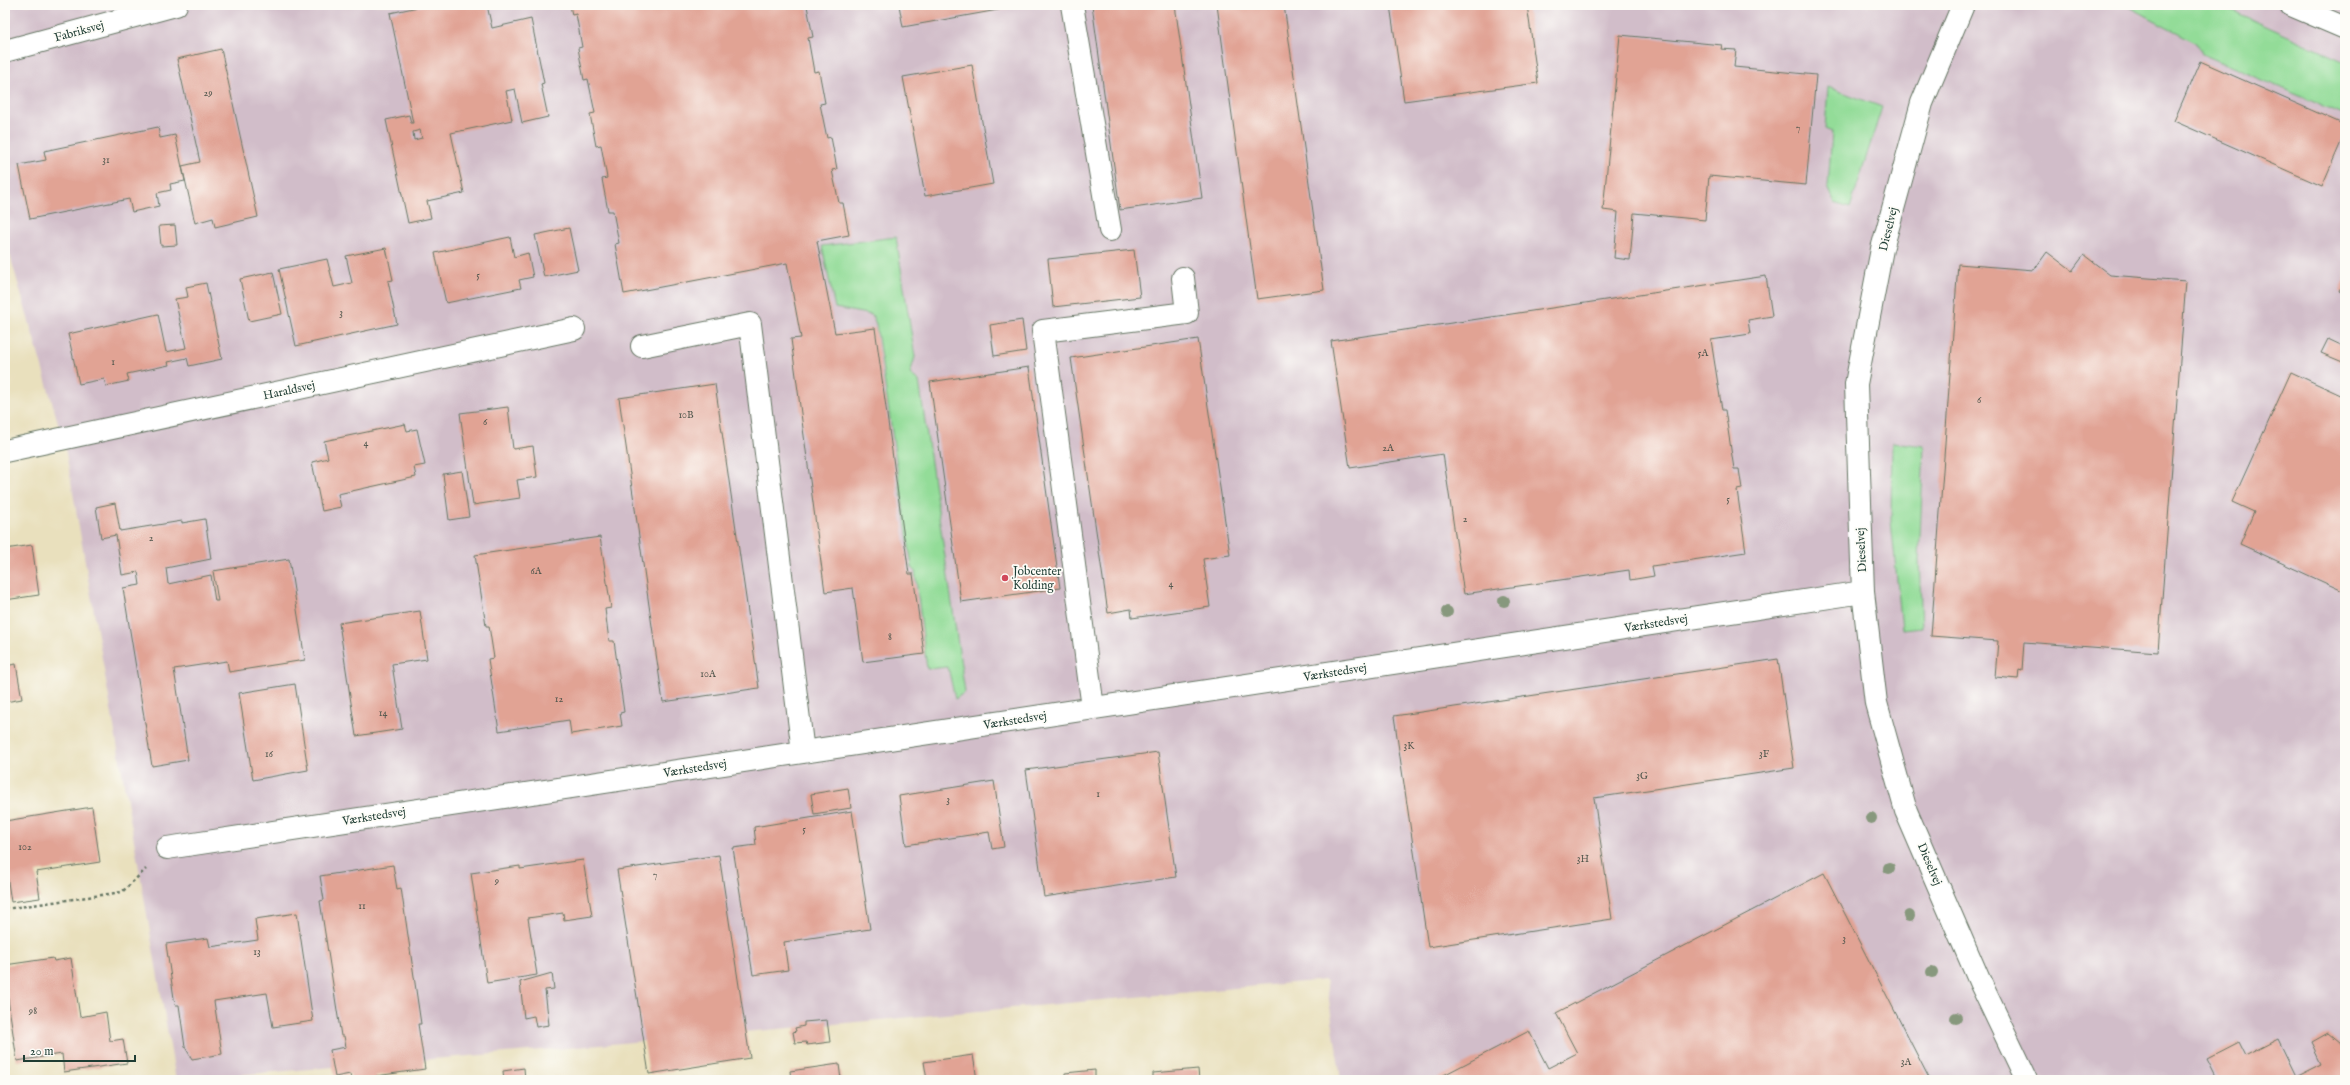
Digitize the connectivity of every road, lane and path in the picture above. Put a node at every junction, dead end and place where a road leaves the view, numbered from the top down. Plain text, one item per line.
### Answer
1 (176, 5) edge
2 (1072, 5) edge
3 (1963, 5) edge
4 (2292, 5) edge
5 (2345, 28) edge
6 (5, 51) edge
7 (1110, 230) dead end
8 (1183, 278) dead end
9 (574, 329) dead end
10 (642, 346) dead end
11 (5, 451) edge
12 (1863, 592) junction
13 (1093, 708) junction
14 (803, 752) junction
15 (167, 848) joint
16 (5, 909) edge
17 (2027, 1080) edge

1 - 6 street, Fabriksvej
2 - 7 street
3 - 12 street, Dieselvej
4 - 5 street
8 - 13 street
9 - 11 street, Haraldsvej
10 - 14 street
12 - 13 street, Værkstedsvej
12 - 17 street, Dieselvej
13 - 14 street, Værkstedsvej
14 - 15 street, Værkstedsvej
15 - 16 path

